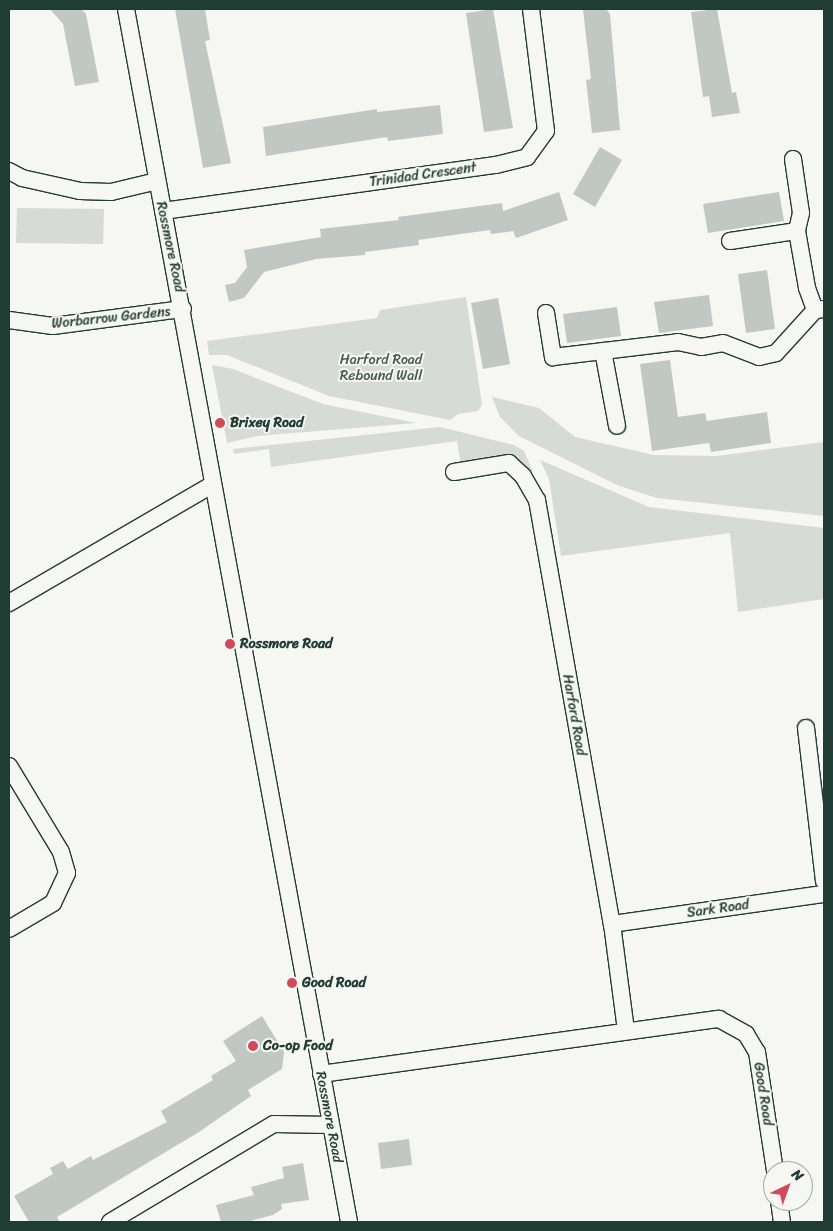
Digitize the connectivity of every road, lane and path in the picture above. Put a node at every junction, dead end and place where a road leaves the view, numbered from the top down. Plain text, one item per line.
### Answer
1 (126, 9) edge
2 (531, 9) edge
3 (793, 159) dead end
4 (9, 171) edge
5 (157, 181) junction
6 (163, 211) junction
7 (797, 231) junction
8 (730, 241) dead end
9 (183, 309) junction
10 (819, 310) edge
11 (546, 313) dead end
12 (9, 320) edge
13 (603, 351) junction
14 (617, 426) dead end
15 (454, 472) dead end
16 (212, 485) junction
17 (9, 604) edge
18 (806, 728) dead end
19 (9, 766) edge
20 (824, 881) edge
21 (824, 894) edge
22 (612, 924) junction
23 (9, 929) edge
24 (626, 1031) junction
25 (321, 1074) junction
26 (330, 1125) junction
27 (774, 1161) edge
28 (110, 1222) edge
29 (349, 1222) edge

1 - 5 street, Rossmore Road
2 - 6 street, Trinidad Crescent
3 - 7 street
4 - 5 street
5 - 6 street, Rossmore Road
6 - 9 street, Rossmore Road
7 - 8 street
7 - 10 street
9 - 12 street, Worbarrow Gardens
9 - 16 street, Rossmore Road
10 - 13 street
11 - 13 street
13 - 14 street
15 - 22 street, Harford Road
16 - 17 street
16 - 25 street, Rossmore Road
18 - 20 street
19 - 23 street
21 - 22 street, Sark Road
22 - 24 street, Harford Road
24 - 25 street, Good Road
24 - 27 street, Good Road
25 - 26 street, Rossmore Road
26 - 28 street
26 - 29 street, Rossmore Road

